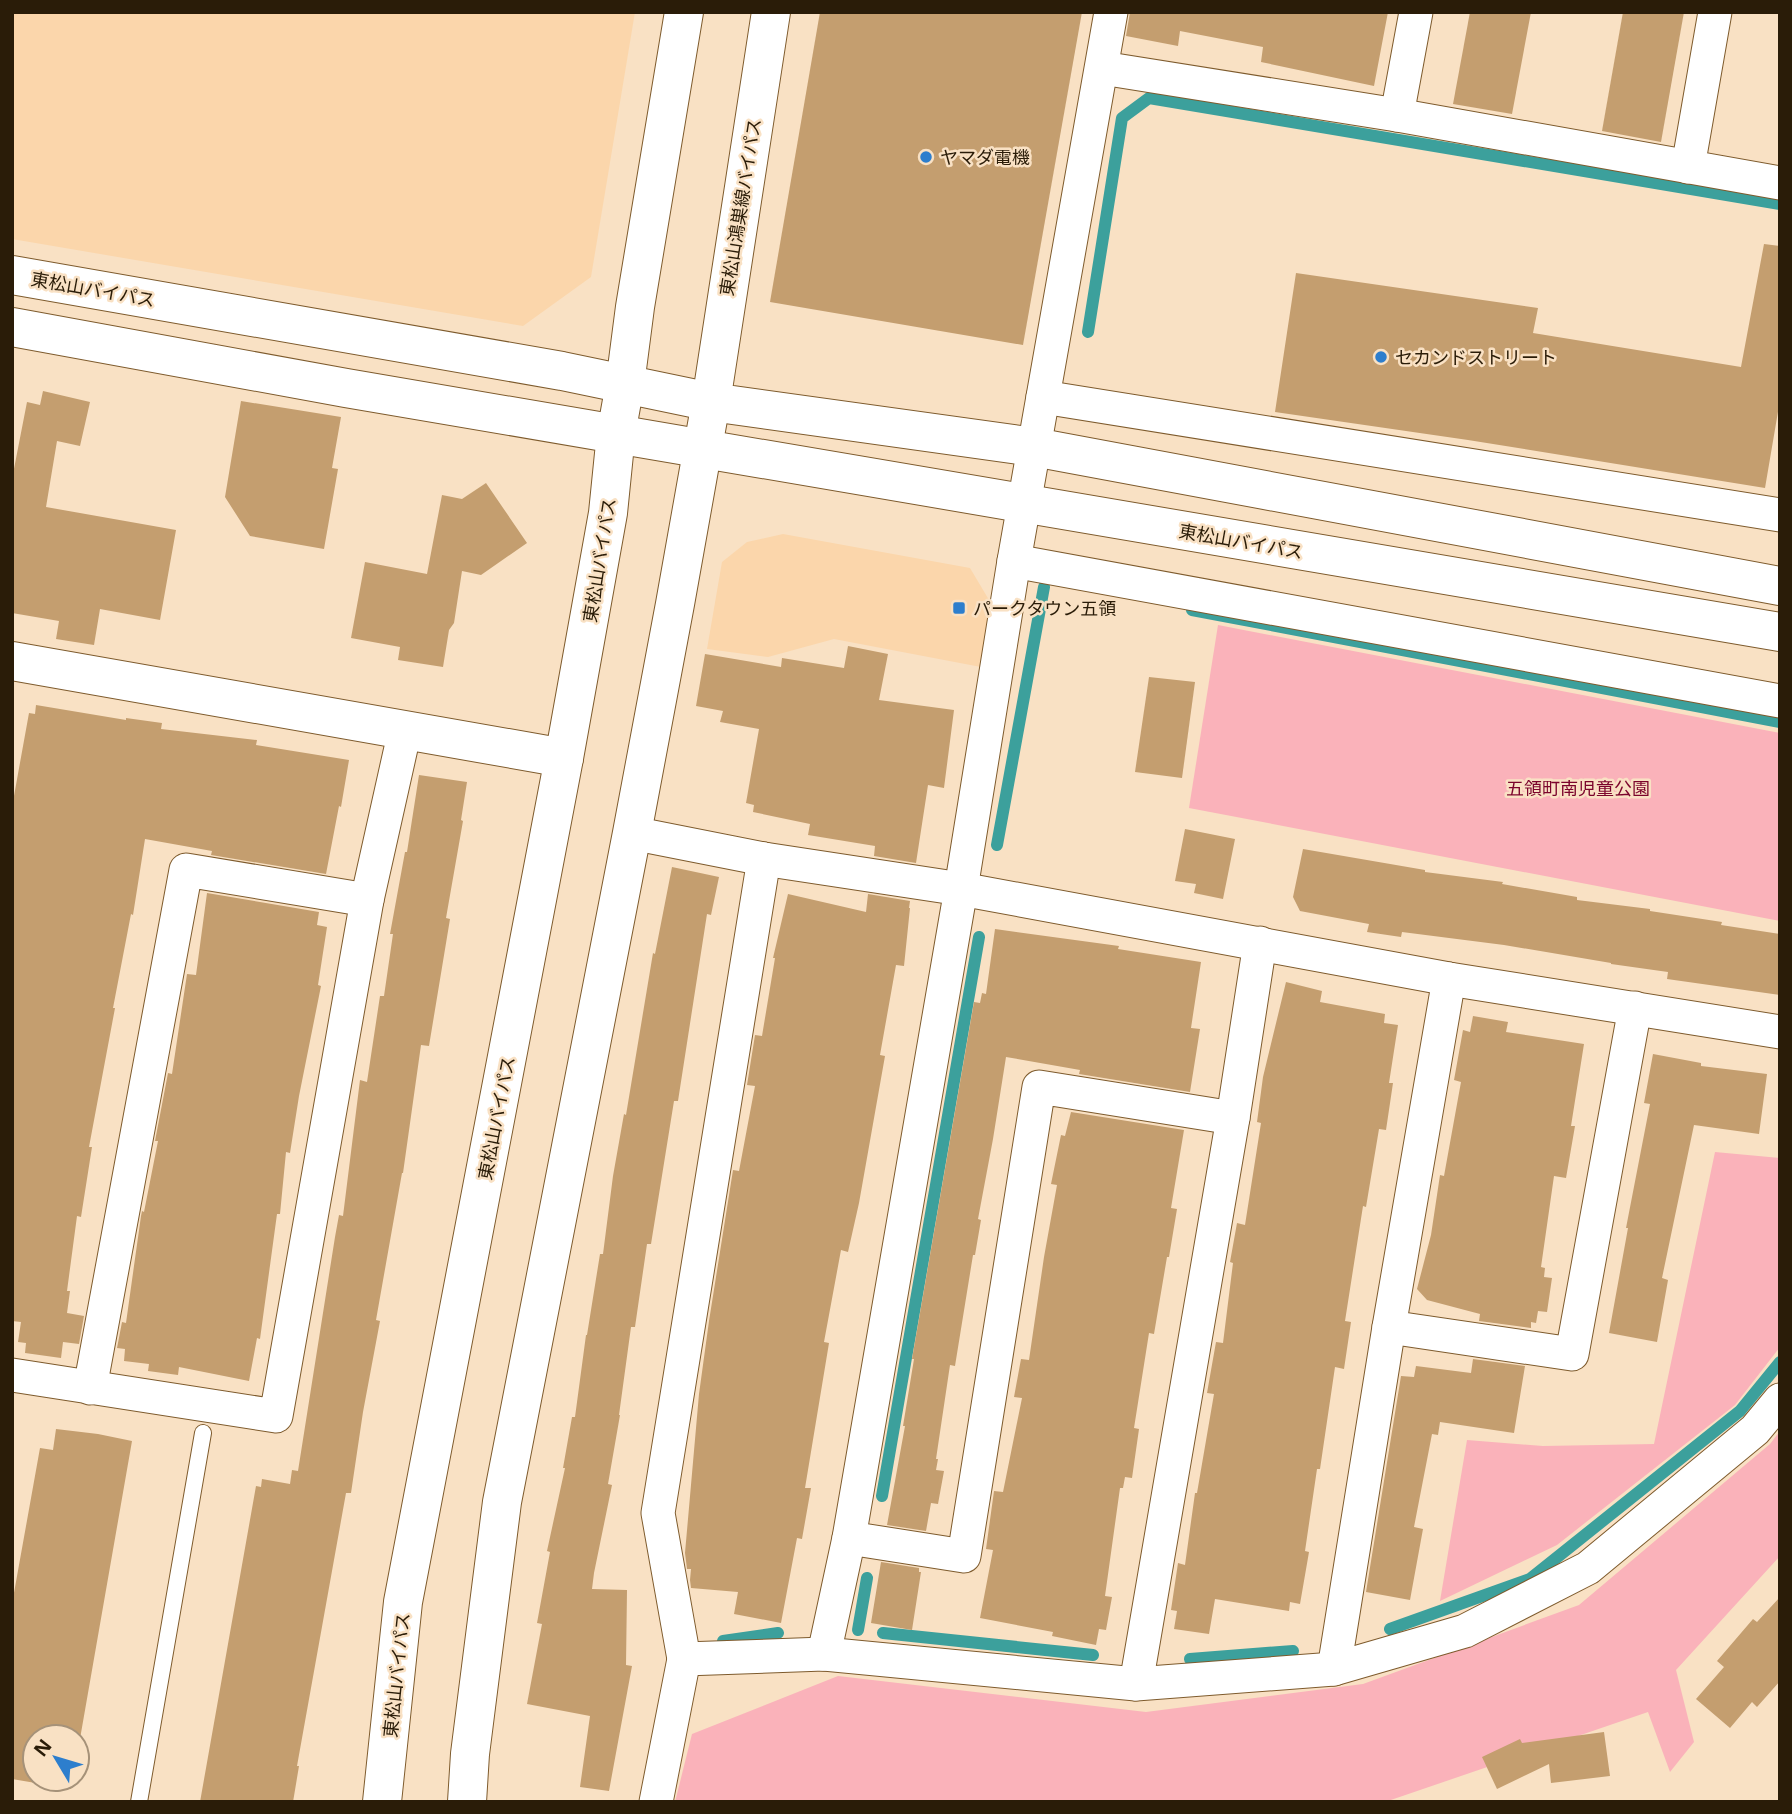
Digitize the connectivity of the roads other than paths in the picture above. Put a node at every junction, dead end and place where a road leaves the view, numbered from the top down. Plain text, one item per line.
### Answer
1 (684, 12) edge
2 (771, 12) edge
3 (1111, 12) edge
4 (1416, 12) edge
5 (1715, 12) edge
6 (1102, 68) junction
7 (1397, 115) junction
8 (1688, 167) junction
9 (1780, 183) edge
10 (12, 275) edge
11 (12, 327) edge
12 (625, 384) junction
13 (1043, 397) junction
14 (711, 402) junction
15 (616, 434) junction
16 (1034, 447) junction
17 (703, 449) junction
18 (1024, 504) junction
19 (1780, 516) edge
20 (1014, 561) junction
21 (1780, 586) edge
22 (1780, 632) edge
23 (13, 666) edge
24 (1780, 701) edge
25 (405, 730) junction
26 (564, 758) junction
27 (632, 833) junction
28 (764, 859) junction
29 (961, 889) junction
30 (368, 901) junction
31 (1260, 943) junction
32 (1449, 979) junction
33 (1635, 1008) junction
34 (1780, 1032) edge
35 (1233, 1118) junction
36 (1390, 1327) junction
37 (12, 1375) edge
38 (90, 1388) junction
39 (1780, 1400) edge
40 (203, 1433) dead end
41 (849, 1538) junction
42 (824, 1654) junction
43 (684, 1658) junction
44 (1334, 1669) junction
45 (1136, 1684) junction
46 (139, 1802) edge
47 (382, 1802) edge
48 (467, 1802) edge
49 (656, 1802) edge

1 - 12 main road
2 - 14 main road, 東松山鴻巣線バイパス
3 - 6 street
4 - 7 street
5 - 8 street
6 - 7 street
6 - 13 street
7 - 8 street
8 - 9 street
10 - 12 main road, 東松山バイパス
11 - 15 main road, 東松山バイパス
12 - 14 main road, 東松山バイパス
12 - 15 main road
13 - 16 street
13 - 19 street
14 - 16 main road, 東松山バイパス
14 - 17 main road
15 - 17 main road, 東松山バイパス
15 - 26 main road, 東松山バイパス
16 - 18 street
16 - 21 main road, 東松山バイパス
17 - 18 main road, 東松山バイパス
17 - 27 main road
18 - 20 street
18 - 22 main road, 東松山バイパス
20 - 24 street
20 - 29 street
23 - 25 main road
25 - 26 main road
25 - 30 street
26 - 47 main road, 東松山バイパス
27 - 28 street
27 - 48 main road
28 - 29 street
28 - 43 street
29 - 31 street
29 - 41 street
30 - 38 street
30 - 38 street
31 - 32 street
31 - 35 street
32 - 33 street
32 - 36 street
33 - 34 street
33 - 36 street
35 - 41 street
35 - 45 street
36 - 44 street
37 - 38 street
39 - 44 street
40 - 46 lane
41 - 42 street
42 - 43 street
42 - 45 street
43 - 49 street
44 - 45 street

